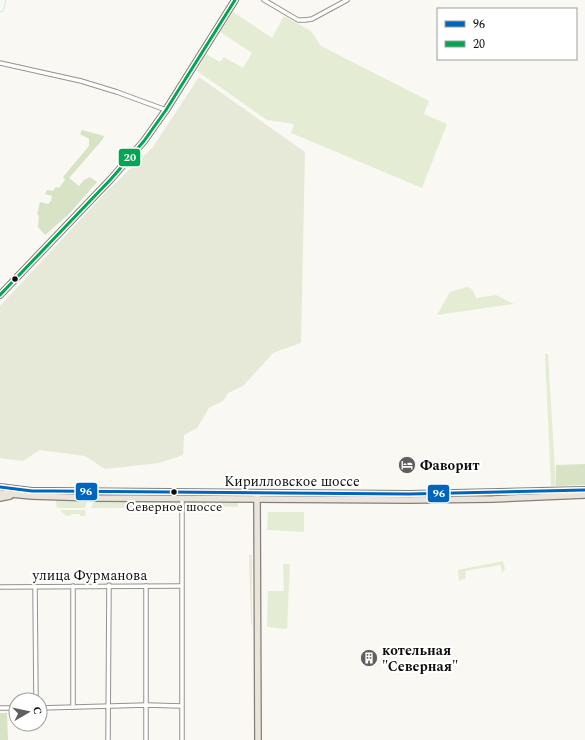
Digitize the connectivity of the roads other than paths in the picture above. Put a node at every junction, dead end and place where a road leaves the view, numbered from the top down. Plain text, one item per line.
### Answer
1 (235, 0) edge
2 (264, 0) edge
3 (348, 0) edge
4 (0, 63) edge
5 (166, 110) junction
6 (0, 295) edge
7 (0, 486) edge
8 (585, 490) edge
9 (0, 493) edge
10 (14, 495) junction
11 (585, 495) edge
12 (257, 496) junction
13 (0, 498) edge
14 (182, 498) junction
15 (109, 585) junction
16 (73, 586) junction
17 (146, 586) junction
18 (181, 586) junction
19 (0, 587) edge
20 (35, 587) junction
21 (36, 692) edge
22 (147, 705) junction
23 (109, 706) junction
24 (181, 706) junction
25 (73, 707) junction
26 (48, 708) edge
27 (108, 740) edge
28 (146, 740) edge
29 (182, 740) edge
30 (258, 740) edge

1 - 5 main road
2 - 3 street
4 - 5 street
5 - 6 main road
7 - 12 main road, Кирилловское шоссе
8 - 12 main road, Кирилловское шоссе
9 - 10 main road, Кирилловское шоссе
10 - 13 main road
10 - 14 main road, Кирилловское шоссе
11 - 12 main road, Кирилловское шоссе
12 - 14 main road, Кирилловское шоссе
12 - 30 main road
14 - 18 street
15 - 16 street, улица Фурманова
15 - 17 street, улица Фурманова
15 - 23 street
16 - 20 street, улица Фурманова
16 - 25 street
17 - 18 street, улица Фурманова
17 - 22 street
18 - 24 street
19 - 20 street, улица Фурманова
20 - 21 street
22 - 23 street
22 - 24 street
22 - 28 street
23 - 25 street
23 - 27 street
24 - 29 street
25 - 26 street

